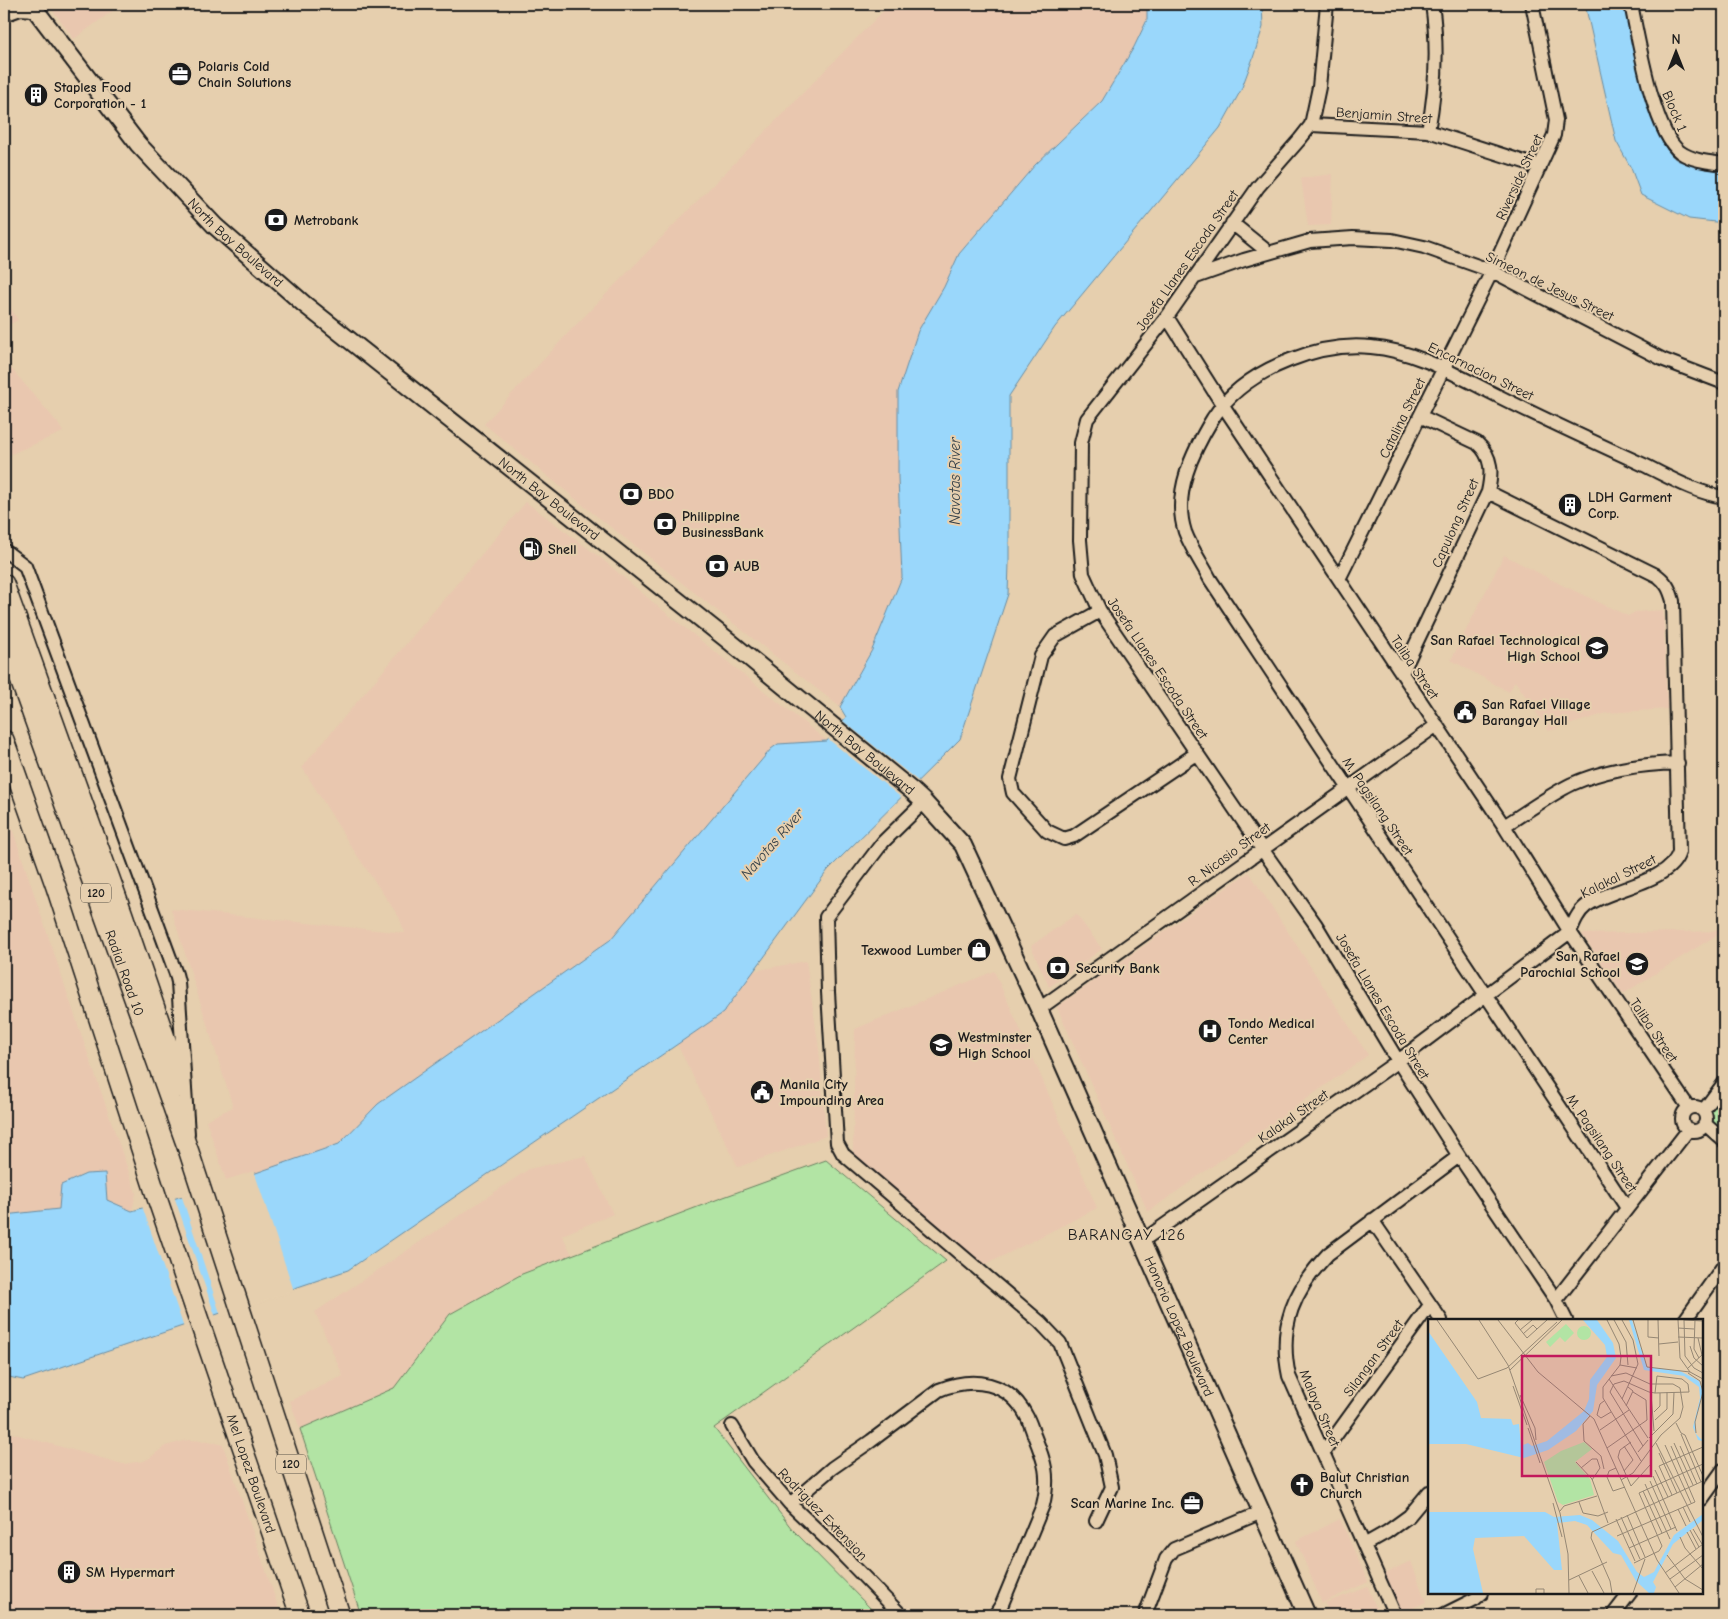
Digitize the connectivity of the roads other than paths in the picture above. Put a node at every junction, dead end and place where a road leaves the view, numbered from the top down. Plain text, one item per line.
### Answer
1 (1327, 4) edge
2 (1432, 4) edge
3 (1532, 4) edge
4 (1632, 4) edge
5 (33, 6) edge
6 (7, 8) edge
7 (1311, 125) junction
8 (1428, 131) junction
9 (1724, 164) edge
10 (1540, 167) junction
11 (1232, 223) junction
12 (1268, 252) junction
13 (1492, 271) junction
14 (1196, 277) junction
15 (1167, 317) junction
16 (1443, 369) junction
17 (1724, 383) edge
18 (1222, 404) junction
19 (1420, 416) junction
20 (1488, 492) junction
21 (1709, 495) junction
22 (1724, 497) edge
23 (1724, 508) edge
24 (4, 550) edge
25 (1339, 579) junction
26 (4, 584) edge
27 (1100, 611) junction
28 (4, 635) edge
29 (1402, 673) junction
30 (1437, 726) junction
31 (4, 740) edge
32 (1196, 753) junction
33 (1678, 764) junction
34 (4, 769) edge
35 (1348, 788) junction
36 (924, 802) junction
37 (1504, 826) junction
38 (1262, 849) junction
39 (1570, 932) junction
40 (70, 934) junction
41 (1486, 995) junction
42 (1039, 1009) junction
43 (1398, 1061) junction
44 (1724, 1083) edge
45 (1689, 1108) junction
46 (1703, 1111) junction
47 (1705, 1124) junction
48 (1689, 1130) junction
49 (1724, 1142) edge
50 (189, 1152) junction
51 (1460, 1156) junction
52 (1627, 1208) junction
53 (1372, 1220) junction
54 (1142, 1240) junction
55 (1724, 1266) edge
56 (1556, 1300) junction
57 (1430, 1305) junction
58 (1440, 1319) edge
59 (1566, 1319) edge
60 (1686, 1319) edge
61 (732, 1426) dead end
62 (1323, 1453) junction
63 (1723, 1470) edge
64 (1428, 1493) edge
65 (1703, 1498) edge
66 (790, 1504) junction
67 (1262, 1512) junction
68 (1096, 1521) dead end
69 (1364, 1545) junction
70 (1481, 1594) edge
71 (1629, 1594) edge
72 (300, 1615) edge
73 (340, 1615) edge
74 (901, 1615) edge
75 (995, 1615) edge
76 (1145, 1615) edge
77 (1307, 1615) edge
78 (1395, 1615) edge
79 (1443, 1615) edge
80 (1613, 1615) edge

1 - 7 street, Josefa Llanes Escoda Street
2 - 8 street
3 - 10 street, Riverside Street
4 - 9 street, Block 1
5 - 6 main road
5 - 36 main road, North Bay Boulevard
7 - 8 street, Benjamin Street
7 - 11 street, Josefa Llanes Escoda Street
8 - 10 street, Benjamin Street
10 - 13 street, Riverside Street
11 - 12 street
11 - 14 street, Josefa Llanes Escoda Street
12 - 13 street, Simeon de Jesus Street
12 - 14 street, Simeon de Jesus Street
13 - 16 street, Catalina Street
13 - 17 street, Simeon de Jesus Street
14 - 15 street, Josefa Llanes Escoda Street
15 - 18 street, Taliba Street
15 - 27 street, Josefa Llanes Escoda Street
16 - 18 street, Encarnacion Street
16 - 19 street, Catalina Street
16 - 21 street, Encarnacion Street
18 - 25 street, Taliba Street
18 - 35 street, M. Pagsilang Street
19 - 20 street, Capulong Street
19 - 25 street, Catalina Street
20 - 29 street, Capulong Street
20 - 33 street, Kalakal Street
21 - 22 street, Encarnacion Street
21 - 23 street
24 - 50 street
25 - 29 street, Taliba Street
26 - 50 highway
27 - 32 street, Josefa Llanes Escoda Street
27 - 32 street
28 - 50 highway, Radial Road 10 / 120
29 - 30 street, Taliba Street
30 - 35 street, R. Nicasio Street
30 - 37 street, Taliba Street
31 - 40 highway, 120
32 - 38 street, Josefa Llanes Escoda Street
33 - 37 street
33 - 39 street, Kalakal Street
34 - 40 highway
35 - 38 street, R. Nicasio Street
35 - 41 street, M. Pagsilang Street
36 - 42 main road, North Bay Boulevard
36 - 68 street
37 - 39 street, Taliba Street
38 - 42 street, R. Nicasio Street
38 - 43 street, Josefa Llanes Escoda Street
39 - 41 street, Kalakal Street
39 - 45 street, Taliba Street
40 - 72 highway, Mel Lopez Boulevard / 120
41 - 43 street, Kalakal Street
41 - 52 street, M. Pagsilang Street
42 - 54 main road, Honorio Lopez Boulevard
43 - 51 street, Josefa Llanes Escoda Street
43 - 54 street, Kalakal Street
44 - 46 street
45 - 46 street
45 - 48 street
46 - 47 street
47 - 48 street
47 - 49 street
48 - 52 street
50 - 73 highway, Radial Road 10 / 120
51 - 53 street, Malaya Street
51 - 56 street, Josefa Llanes Escoda Street
52 - 56 street
53 - 57 street
53 - 62 street, Malaya Street
54 - 67 main road, Honorio Lopez Boulevard
55 - 60 street
56 - 59 street, Josefa Llanes Escoda Street
57 - 58 street
57 - 62 street, Silangan Street
61 - 66 street, Rodriguez Extension
62 - 69 street, Malaya Street
63 - 65 street
64 - 69 street
66 - 74 street, Rodriguez Extension
66 - 75 street
67 - 76 street
67 - 77 main road, Honorio Lopez Boulevard
69 - 78 street, Malaya Street
70 - 79 street
71 - 80 street

